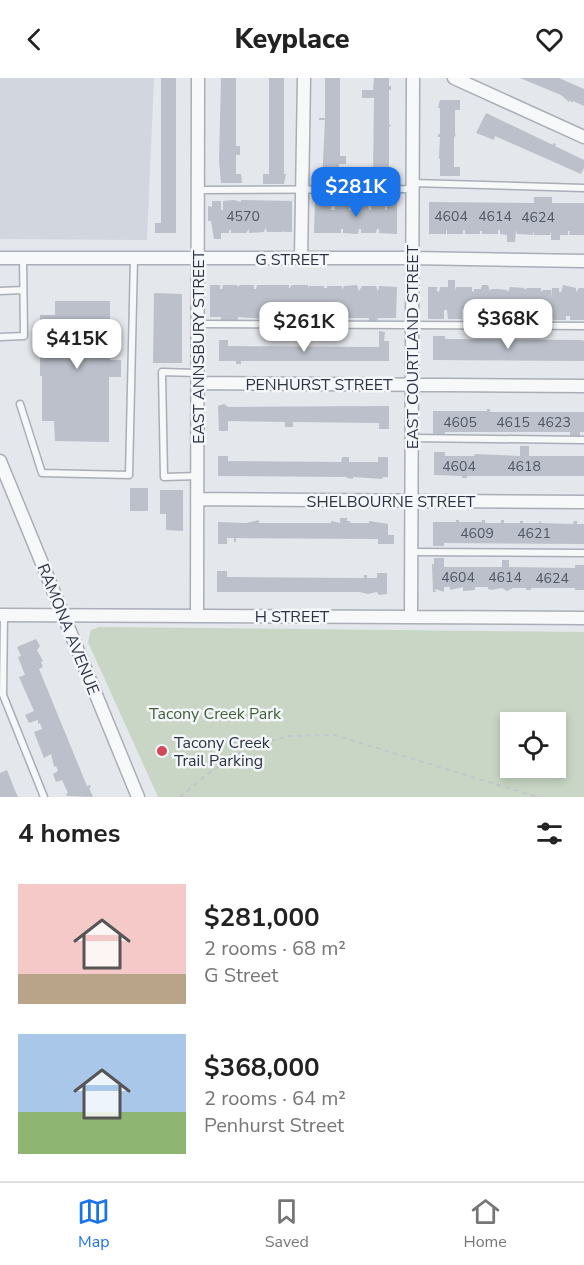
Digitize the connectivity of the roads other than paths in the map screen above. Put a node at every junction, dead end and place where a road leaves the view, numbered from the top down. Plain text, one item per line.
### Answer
1 (198, 78) edge
2 (304, 78) edge
3 (413, 78) edge
4 (454, 78) edge
5 (584, 136) edge
6 (412, 186) junction
7 (584, 188) edge
8 (302, 189) junction
9 (198, 190) junction
10 (0, 258) edge
11 (22, 258) junction
12 (134, 258) junction
13 (301, 258) junction
14 (412, 258) junction
15 (198, 259) junction
16 (584, 261) edge
17 (23, 290) junction
18 (0, 291) edge
19 (198, 324) junction
20 (412, 326) junction
21 (584, 326) edge
22 (0, 337) edge
23 (199, 378) junction
24 (412, 385) junction
25 (584, 386) edge
26 (20, 404) dead end
27 (411, 438) junction
28 (584, 440) edge
29 (0, 461) edge
30 (198, 476) junction
31 (197, 500) junction
32 (411, 501) junction
33 (584, 502) edge
34 (411, 552) junction
35 (584, 554) edge
36 (2, 615) edge
37 (63, 616) junction
38 (197, 616) junction
39 (411, 616) junction
40 (584, 618) edge
41 (2, 695) edge
42 (44, 797) edge
43 (138, 797) edge

1 - 9 street, EAST ANNSBURY STREET
2 - 8 street
3 - 6 street, EAST COURTLAND STREET
4 - 5 street
6 - 7 lane
6 - 8 lane
6 - 14 street, EAST COURTLAND STREET
8 - 9 lane
8 - 13 street
9 - 15 street, EAST ANNSBURY STREET
10 - 11 street, G STREET
11 - 12 street, G STREET
11 - 17 lane
12 - 15 street, G STREET
12 - 26 lane
13 - 14 street, G STREET
13 - 15 street, G STREET
14 - 16 street, G STREET
14 - 20 street, EAST COURTLAND STREET
15 - 19 street, EAST ANNSBURY STREET
17 - 18 lane
17 - 22 lane
19 - 20 lane
19 - 23 street, EAST ANNSBURY STREET
20 - 21 lane
20 - 24 street, EAST COURTLAND STREET
23 - 24 street, PENHURST STREET
23 - 30 street, EAST ANNSBURY STREET
23 - 30 lane
24 - 25 street, PENHURST STREET
24 - 27 street, EAST COURTLAND STREET
27 - 28 lane
27 - 32 street, EAST COURTLAND STREET
29 - 37 street, RAMONA AVENUE
30 - 31 street, EAST ANNSBURY STREET
31 - 32 street, SHELBOURNE STREET
31 - 38 street, EAST ANNSBURY STREET
32 - 33 street, SHELBOURNE STREET
32 - 34 street, EAST COURTLAND STREET
34 - 35 lane
34 - 39 street, EAST COURTLAND STREET
36 - 37 street, H STREET
36 - 41 lane
37 - 38 street, H STREET
37 - 43 street, RAMONA AVENUE
38 - 39 street, H STREET
39 - 40 street, H STREET
41 - 42 lane

